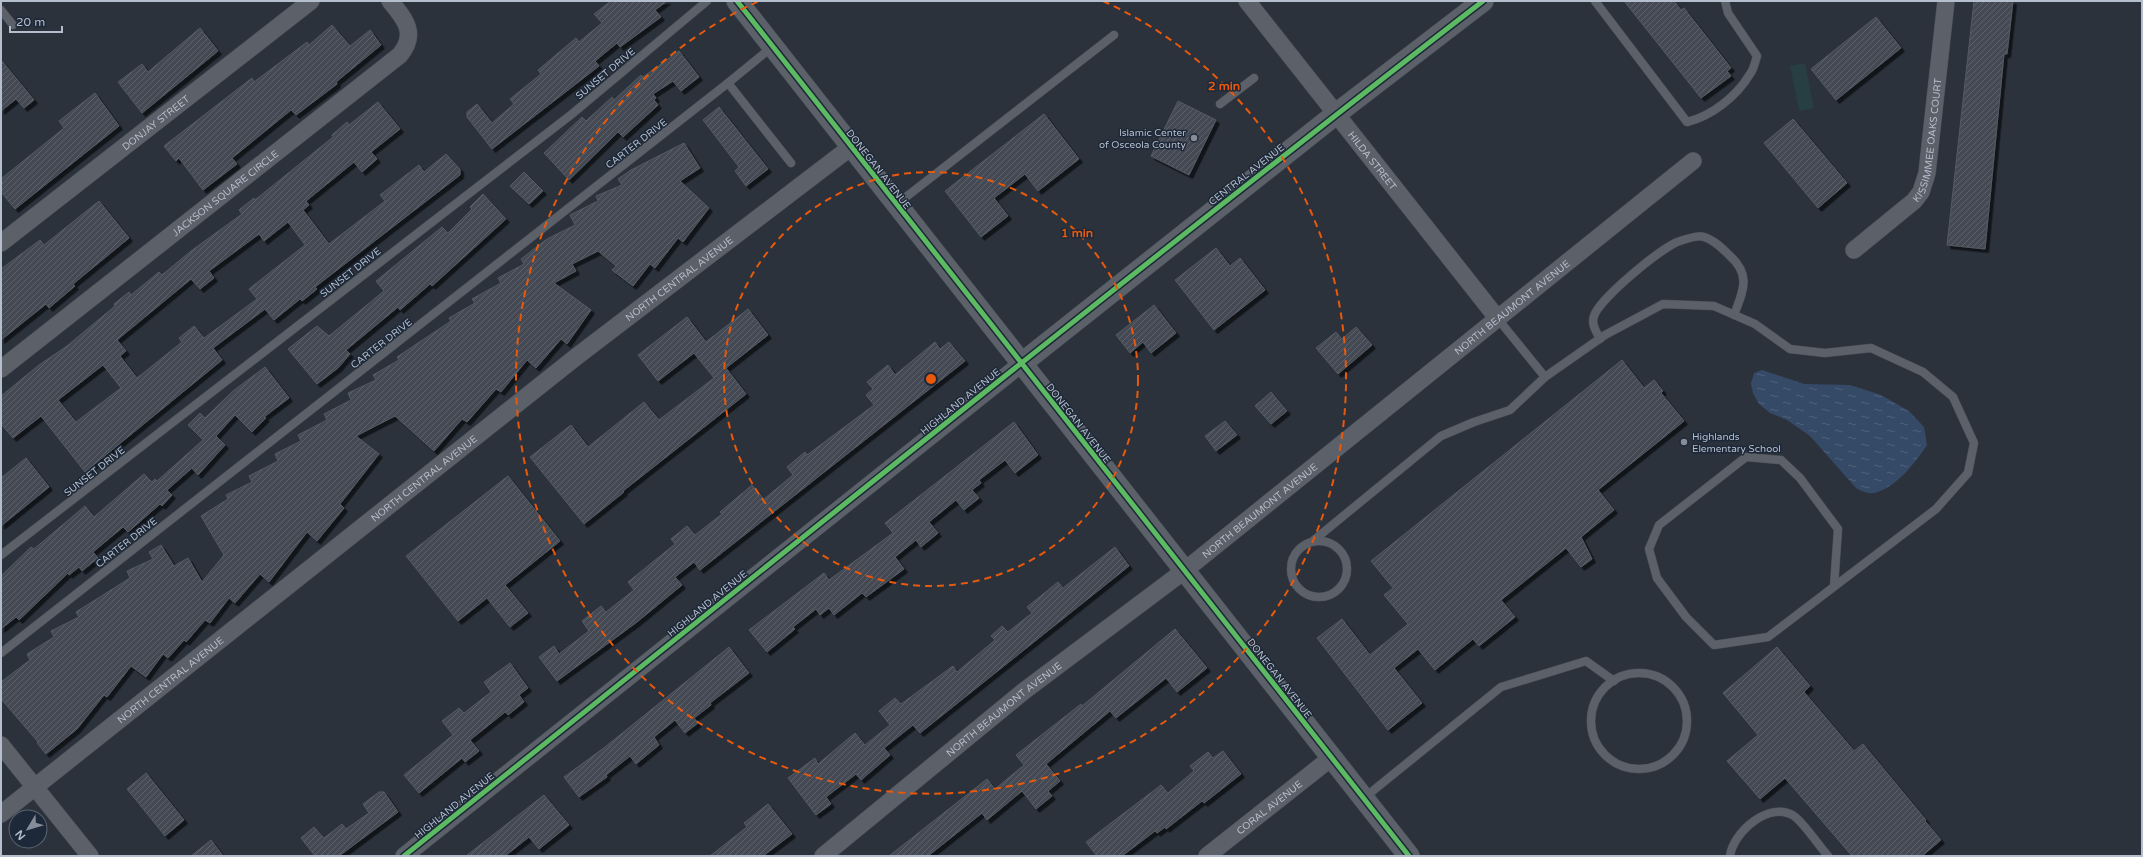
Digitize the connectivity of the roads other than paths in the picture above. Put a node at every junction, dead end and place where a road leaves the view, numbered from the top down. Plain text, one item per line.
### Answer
1 (311, 1) edge
2 (390, 1) edge
3 (707, 1) edge
4 (737, 1) edge
5 (1247, 1) edge
6 (1483, 1) edge
7 (1595, 1) edge
8 (1725, 1) edge
9 (1946, 1) edge
10 (1, 10) edge
11 (12, 25) dead end
12 (1114, 35) dead end
13 (772, 46) junction
14 (1254, 78) dead end
15 (728, 83) junction
16 (1220, 104) dead end
17 (1336, 114) junction
18 (851, 147) junction
19 (1693, 161) dead end
20 (791, 164) dead end
21 (896, 204) junction
22 (1, 243) edge
23 (1854, 250) dead end
24 (1734, 315) junction
25 (1498, 319) junction
26 (1600, 339) junction
27 (1021, 364) junction
28 (1, 369) edge
29 (1544, 377) junction
30 (1314, 540) junction
31 (1, 555) edge
32 (1184, 571) junction
33 (1834, 586) junction
34 (1, 653) edge
35 (1614, 681) junction
36 (1, 745) edge
37 (1331, 758) junction
38 (35, 787) junction
39 (1363, 798) junction
40 (1, 814) edge
41 (90, 856) edge
42 (404, 856) edge
43 (824, 856) edge
44 (1207, 856) edge
45 (1409, 856) edge
46 (1730, 856) edge
47 (1828, 856) edge

1 - 22 street, DONJAY STREET
2 - 28 street, JACKSON SQUARE CIRCLE
3 - 31 lane, SUNSET DRIVE
4 - 13 street, DONEGAN AVENUE
5 - 17 street, HILDA STREET
6 - 17 street, CENTRAL AVENUE
7 - 8 lane
9 - 23 street, KISSIMMEE OAKS COURT
10 - 11 lane
12 - 21 lane
13 - 15 lane, CARTER DRIVE
13 - 18 street, DONEGAN AVENUE
14 - 16 lane
15 - 20 lane
15 - 34 lane, CARTER DRIVE
17 - 25 street, HILDA STREET
17 - 27 street, CENTRAL AVENUE
18 - 21 street, DONEGAN AVENUE
18 - 38 street, NORTH CENTRAL AVENUE
19 - 25 street, NORTH BEAUMONT AVENUE
21 - 27 street, DONEGAN AVENUE
24 - 26 lane
24 - 26 lane
24 - 33 lane
25 - 29 lane
25 - 32 street, NORTH BEAUMONT AVENUE
26 - 29 lane
27 - 32 street, DONEGAN AVENUE
27 - 42 street, HIGHLAND AVENUE
29 - 30 lane
30 - 30 lane
32 - 37 street, DONEGAN AVENUE
32 - 43 street, NORTH BEAUMONT AVENUE
33 - 33 lane
35 - 35 lane
35 - 39 lane
36 - 38 street
37 - 39 street, DONEGAN AVENUE
37 - 44 street, CORAL AVENUE
38 - 40 street, NORTH CENTRAL AVENUE
38 - 41 street
39 - 45 street, DONEGAN AVENUE
46 - 47 lane

